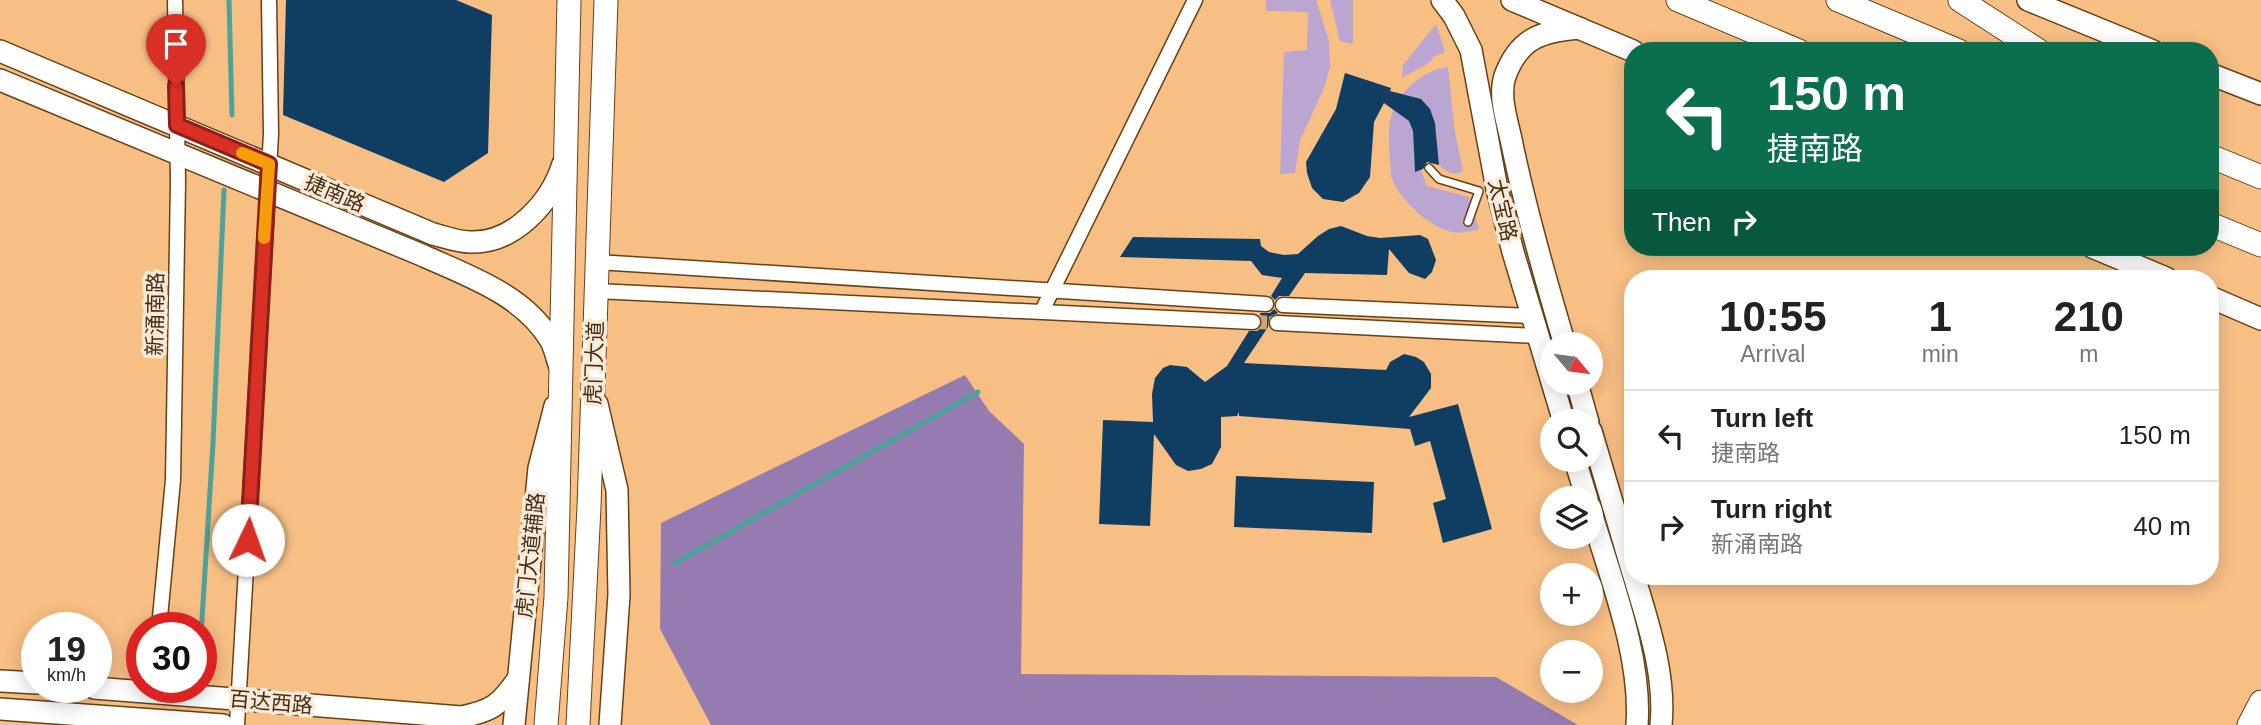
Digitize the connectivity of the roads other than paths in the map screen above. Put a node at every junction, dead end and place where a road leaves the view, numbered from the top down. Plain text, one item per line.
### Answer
1 (175, 0) edge
2 (269, 0) edge
3 (569, 0) edge
4 (606, 0) edge
5 (1195, 0) edge
6 (1442, 0) edge
7 (1512, 0) edge
8 (1678, 0) edge
9 (1838, 0) edge
10 (1960, 0) edge
11 (2028, 0) edge
12 (1579, 28) junction
13 (1778, 42) edge
14 (1938, 42) edge
15 (2025, 42) edge
16 (2131, 42) edge
17 (1624, 47) edge
18 (0, 51) edge
19 (2219, 78) edge
20 (0, 80) edge
21 (2261, 94) edge
22 (177, 125) junction
23 (177, 155) junction
24 (565, 159) junction
25 (2219, 160) edge
26 (269, 164) junction
27 (1429, 168) dead end
28 (2261, 177) edge
29 (267, 192) junction
30 (1468, 222) dead end
31 (2219, 228) edge
32 (2261, 245) edge
33 (2113, 256) edge
34 (597, 262) junction
35 (2147, 270) edge
36 (1052, 290) junction
37 (596, 291) junction
38 (2219, 301) edge
39 (1266, 304) dead end
40 (1283, 305) tunnel mouth
41 (1042, 311) junction
42 (2261, 319) edge
43 (1253, 322) tunnel mouth
44 (1277, 323) tunnel mouth
45 (1535, 326) junction
46 (1561, 332) edge
47 (560, 378) junction
48 (593, 389) junction
49 (1560, 409) edge
50 (1603, 472) edge
51 (1624, 543) edge
52 (1602, 549) edge
53 (1636, 585) edge
54 (161, 612) edge
55 (518, 680) junction
56 (0, 681) edge
57 (21, 682) edge
58 (217, 697) edge
59 (239, 699) junction
60 (2261, 702) edge
61 (152, 703) edge
62 (0, 709) edge
63 (150, 720) junction
64 (223, 725) edge
65 (237, 725) edge
66 (514, 725) edge
67 (545, 725) edge
68 (578, 725) edge
69 (611, 725) edge
70 (1637, 725) edge
71 (1661, 725) edge
72 (2249, 725) edge

1 - 22 street, 新涌南路
2 - 26 street
3 - 24 main road, 虎门大道
4 - 34 main road, 虎门大道
5 - 36 street
6 - 45 main road, 太宝路
7 - 12 main road
8 - 13 main road
9 - 14 main road
10 - 15 main road
11 - 16 main road
12 - 17 main road
12 - 46 main road, 太宝路
18 - 22 main road, 捷南路
19 - 21 main road
20 - 23 main road, 捷南路
22 - 23 street, 新涌南路
22 - 26 main road, 捷南路
23 - 29 main road, 捷南路
23 - 54 street, 新涌南路
24 - 26 main road, 捷南路
24 - 47 main road, 虎门大道
25 - 28 main road
26 - 29 street
27 - 30 lane
29 - 47 main road, 捷南路
29 - 59 street
31 - 32 main road
33 - 35 main road
34 - 36 street
34 - 37 main road, 虎门大道
36 - 39 street
36 - 41 street
37 - 41 street
37 - 48 main road, 虎门大道
38 - 42 main road
40 - 45 street
41 - 43 street
44 - 45 street
45 - 49 main road, 太宝路
47 - 55 main road, 虎门大道辅路
47 - 67 main road, 虎门大道
48 - 68 main road, 虎门大道
48 - 69 main road
50 - 51 main road
52 - 70 main road
53 - 71 main road
55 - 59 main road, 百达西路
55 - 66 main road, 虎门大道辅路
56 - 57 main road
58 - 59 main road, 百达西路
59 - 65 street
60 - 72 main road
61 - 63 street
62 - 63 main road, 百达西路
63 - 64 main road, 百达西路

